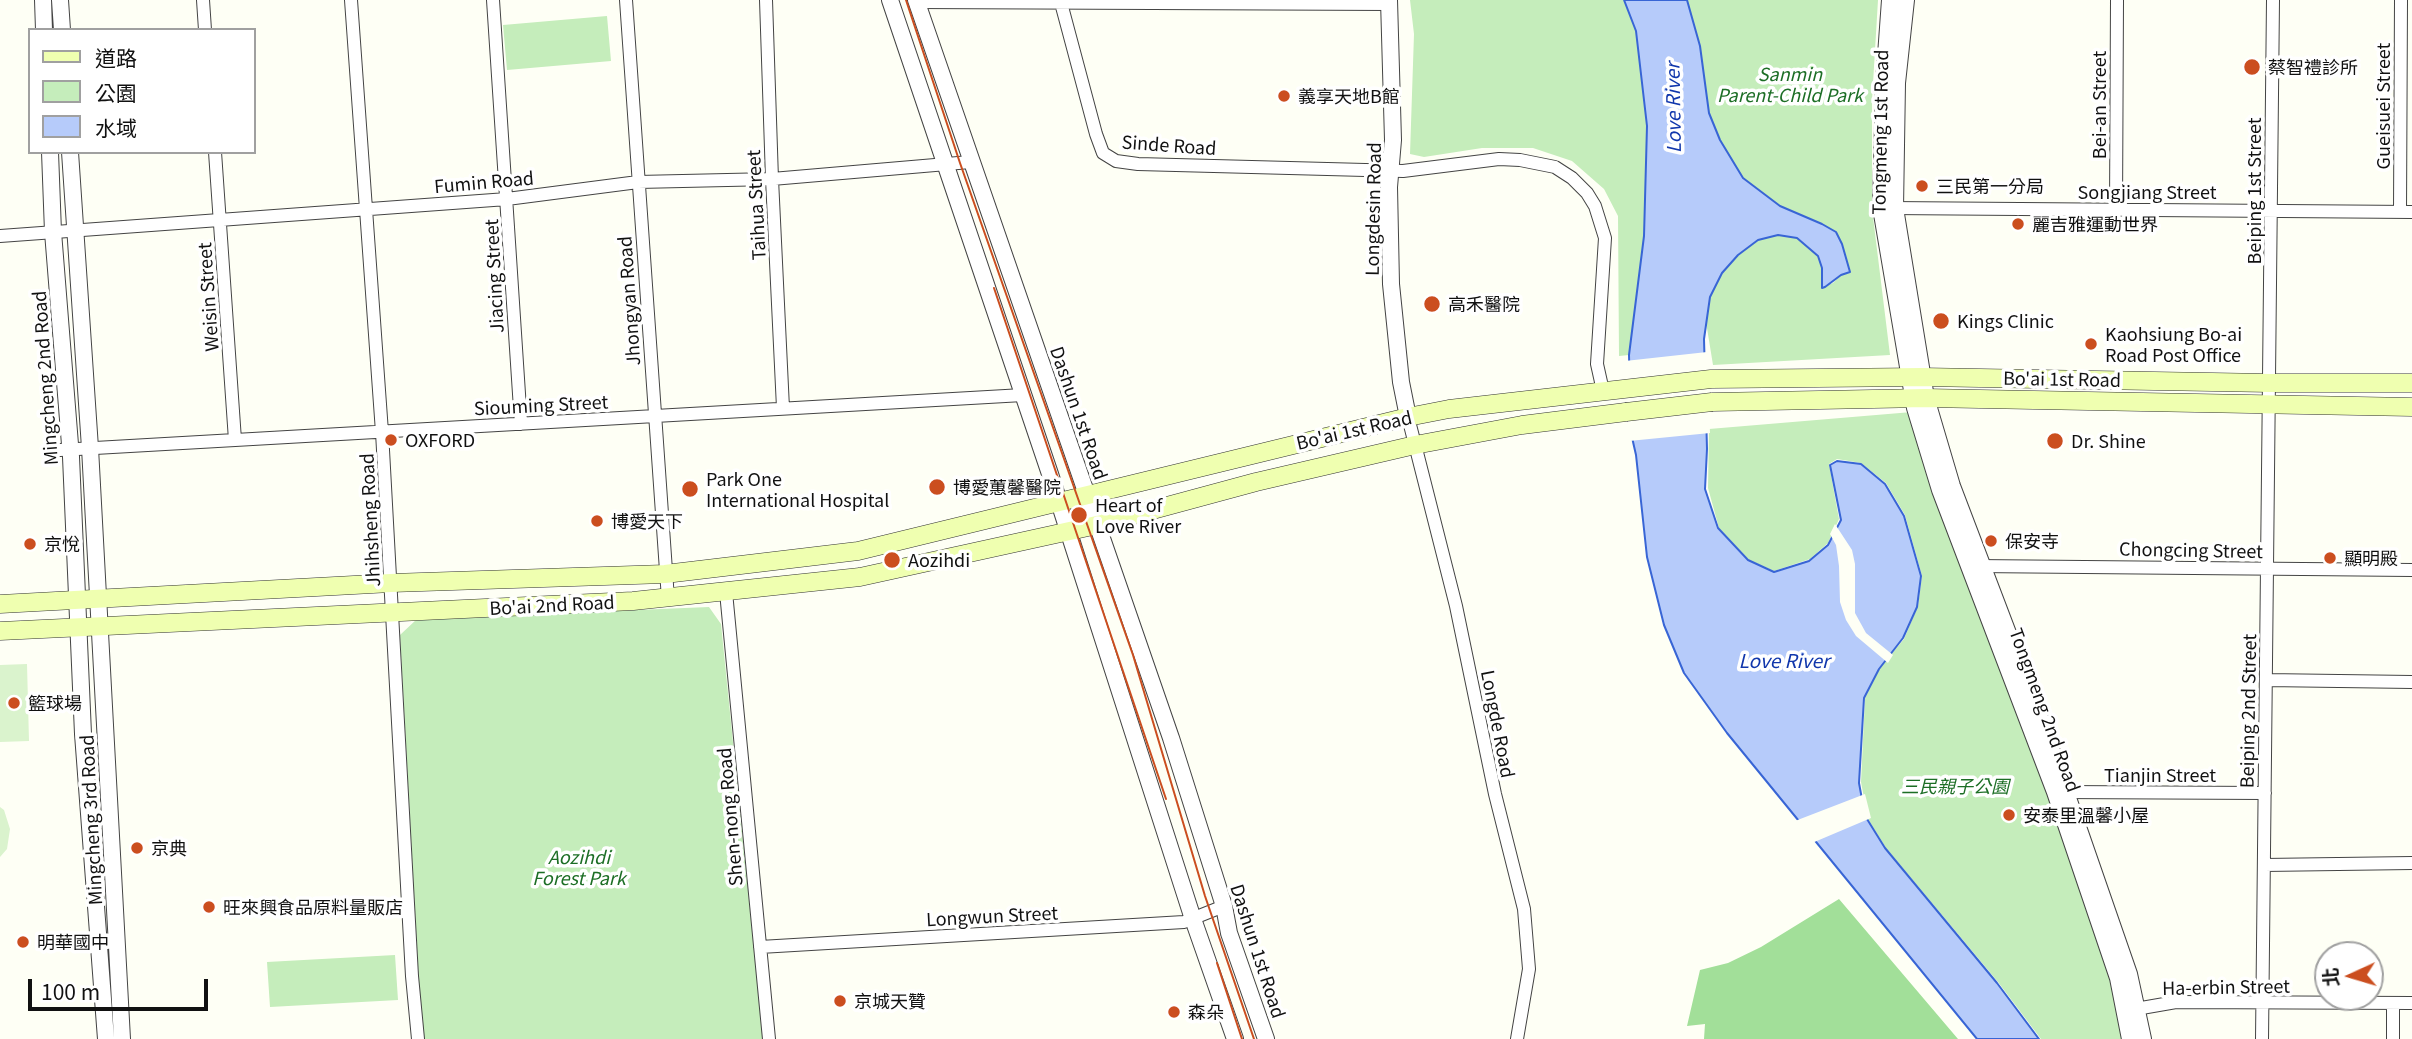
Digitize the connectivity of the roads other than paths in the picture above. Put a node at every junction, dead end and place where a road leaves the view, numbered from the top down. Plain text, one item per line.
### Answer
1 (43, 0) edge
2 (60, 0) edge
3 (203, 0) edge
4 (351, 0) edge
5 (493, 0) edge
6 (626, 0) edge
7 (766, 0) edge
8 (890, 0) edge
9 (1889, 0) edge
10 (1906, 0) edge
11 (2117, 0) edge
12 (2273, 0) edge
13 (2401, 0) edge
14 (916, 1) edge
15 (1389, 2) edge
16 (1061, 3) junction
17 (44, 28) edge
18 (62, 28) edge
19 (205, 28) edge
20 (50, 154) edge
21 (70, 154) edge
22 (215, 154) edge
23 (970, 162) junction
24 (944, 164) junction
25 (1391, 171) junction
26 (772, 179) junction
27 (638, 182) junction
28 (507, 200) junction
29 (1888, 208) junction
30 (365, 210) junction
31 (2116, 210) junction
32 (2271, 211) junction
33 (2406, 211) edge
34 (220, 220) junction
35 (76, 230) junction
36 (53, 232) junction
37 (0, 236) edge
38 (1915, 377) junction
39 (2270, 383) junction
40 (2412, 383) edge
41 (1603, 391) junction
42 (1023, 395) junction
43 (1920, 398) junction
44 (2270, 405) junction
45 (2412, 407) edge
46 (783, 408) junction
47 (654, 416) junction
48 (1408, 417) junction
49 (521, 424) junction
50 (382, 432) junction
51 (235, 440) junction
52 (1415, 446) junction
53 (90, 448) junction
54 (65, 450) junction
55 (1088, 495) junction
56 (1058, 503) junction
57 (1097, 524) junction
58 (1067, 531) junction
59 (1977, 566) junction
60 (2268, 568) junction
61 (2412, 570) edge
62 (665, 574) junction
63 (391, 583) junction
64 (726, 593) junction
65 (667, 599) junction
66 (99, 600) junction
67 (76, 601) junction
68 (0, 604) edge
69 (392, 611) junction
70 (100, 627) junction
71 (78, 628) junction
72 (0, 631) edge
73 (2266, 680) junction
74 (2412, 682) edge
75 (2061, 792) junction
76 (2265, 793) junction
77 (2412, 863) edge
78 (2264, 865) junction
79 (1224, 906) junction
80 (1193, 919) junction
81 (760, 947) junction
82 (2262, 1002) junction
83 (2393, 1003) junction
84 (2412, 1003) edge
85 (2130, 1010) junction
86 (106, 1039) edge
87 (122, 1039) edge
88 (418, 1039) edge
89 (769, 1039) edge
90 (1235, 1039) edge
91 (1266, 1039) edge
92 (1517, 1039) edge
93 (2130, 1039) edge
94 (2143, 1039) edge
95 (2262, 1039) edge
96 (2393, 1039) edge

1 - 17 street
2 - 18 street
3 - 19 street
4 - 30 street, Jhihsheng Road
5 - 28 street, Jiacing Street
6 - 27 street, Jhongyan Road
7 - 26 street, Taihua Street
8 - 24 street
9 - 29 street, Tongmeng 1st Road
10 - 29 street, Tongmeng 1st Road
11 - 31 street, Bei-an Street
12 - 32 street, Beiping 1st Street
13 - 33 street, Gueisuei Street
14 - 16 street
14 - 23 street, Dashun 1st Road
15 - 16 street
15 - 25 street, Longdesin Road
16 - 25 street, Sinde Road
20 - 36 street, Mingcheng 2nd Road
21 - 35 street
22 - 34 street, Weisin Street
23 - 24 street, Fumin Road
23 - 55 street, Dashun 1st Road
24 - 26 street, Fumin Road
24 - 42 street
25 - 41 street, Sinde Road
25 - 48 street, Longdesin Road
26 - 27 street, Fumin Road
26 - 46 street, Taihua Street
27 - 28 street, Fumin Road
27 - 47 street, Jhongyan Road
28 - 30 street, Fumin Road
28 - 49 street, Jiacing Street
29 - 31 street, Songjiang Street
29 - 38 street, Tongmeng 2nd Road
30 - 34 street, Fumin Road
30 - 50 street, Jhihsheng Road
31 - 32 street, Songjiang Street
32 - 33 street, Songjiang Street
32 - 39 street, Beiping 1st Street
34 - 35 street, Fumin Road
34 - 51 street, Weisin Street
35 - 36 street, Fumin Road
35 - 53 street
36 - 37 street, Fumin Road
36 - 54 street, Mingcheng 2nd Road
38 - 39 main road, Bo'ai 1st Road
38 - 41 main road, Bo'ai 1st Road
38 - 43 street, Tongmeng 2nd Road
39 - 40 main road, Bo'ai 1st Road
39 - 44 street, Beiping 2nd Street
41 - 48 main road, Bo'ai 1st Road
42 - 46 street, Siouming Street
42 - 56 street
43 - 44 main road, Bo'ai 1st Road
43 - 52 main road, Bo'ai 1st Road, bridge
43 - 59 street, Tongmeng 2nd Road
44 - 45 main road, Bo'ai 1st Road
44 - 60 street, Beiping 2nd Street
46 - 47 street, Siouming Street
47 - 49 street, Siouming Street
47 - 62 street, Jhongyan Road
48 - 52 street, Longde Road
48 - 55 main road, Bo'ai 1st Road
49 - 50 street, Siouming Street
50 - 51 street, Siouming Street
50 - 63 street, Jhihsheng Road
51 - 53 street, Siouming Street
52 - 57 main road, Bo'ai 1st Road
52 - 92 street, Longde Road
53 - 54 street, Siouming Street
53 - 66 street
54 - 67 street, Mingcheng 2nd Road
55 - 56 main road, Bo'ai 2nd Road
55 - 57 street, Dashun 1st Road
56 - 58 street
56 - 62 main road, Bo'ai 2nd Road
57 - 58 main road, Bo'ai 2nd Road
57 - 79 street, Dashun 1st Road
58 - 64 main road, Bo'ai 2nd Road
58 - 80 street
59 - 60 street, Chongcing Street
59 - 75 street, Tongmeng 2nd Road
60 - 61 street, Chongcing Street
60 - 73 street, Beiping 2nd Street
62 - 63 main road, Bo'ai 2nd Road
62 - 65 street, Jhongyan Road
63 - 66 main road, Bo'ai 2nd Road
63 - 69 street, Jhihsheng Road
64 - 65 main road, Bo'ai 2nd Road
64 - 81 street, Shen-nong Road
65 - 69 main road, Bo'ai 2nd Road
66 - 67 main road, Bo'ai 2nd Road
66 - 70 street, Mingcheng 3rd Road
67 - 68 main road, Bo'ai 2nd Road
67 - 71 street, Mingcheng 3rd Road
69 - 70 main road, Bo'ai 2nd Road
69 - 88 street, Jhihsheng Road
70 - 71 main road, Bo'ai 2nd Road
70 - 87 street, Mingcheng 3rd Road
71 - 72 main road, Bo'ai 2nd Road
71 - 86 street, Mingcheng 3rd Road
73 - 74 street
73 - 76 street, Beiping 2nd Street
75 - 76 street, Tianjin Street
75 - 85 street, Tongmeng 2nd Road
76 - 78 street, Beiping 2nd Street
77 - 78 street
78 - 82 street, Beiping 2nd Street
79 - 80 street, Longwun Street
79 - 91 street, Dashun 1st Road
80 - 81 street, Longwun Street
80 - 90 street
81 - 89 street, Shen-nong Road
82 - 83 street, Ha-erbin Street
82 - 85 street, Ha-erbin Street
82 - 95 street, Beiping 2nd Street
83 - 84 street, Ha-erbin Street
83 - 96 street
85 - 93 street, Tongmeng 2nd Road
85 - 94 street, Tongmeng 2nd Road

